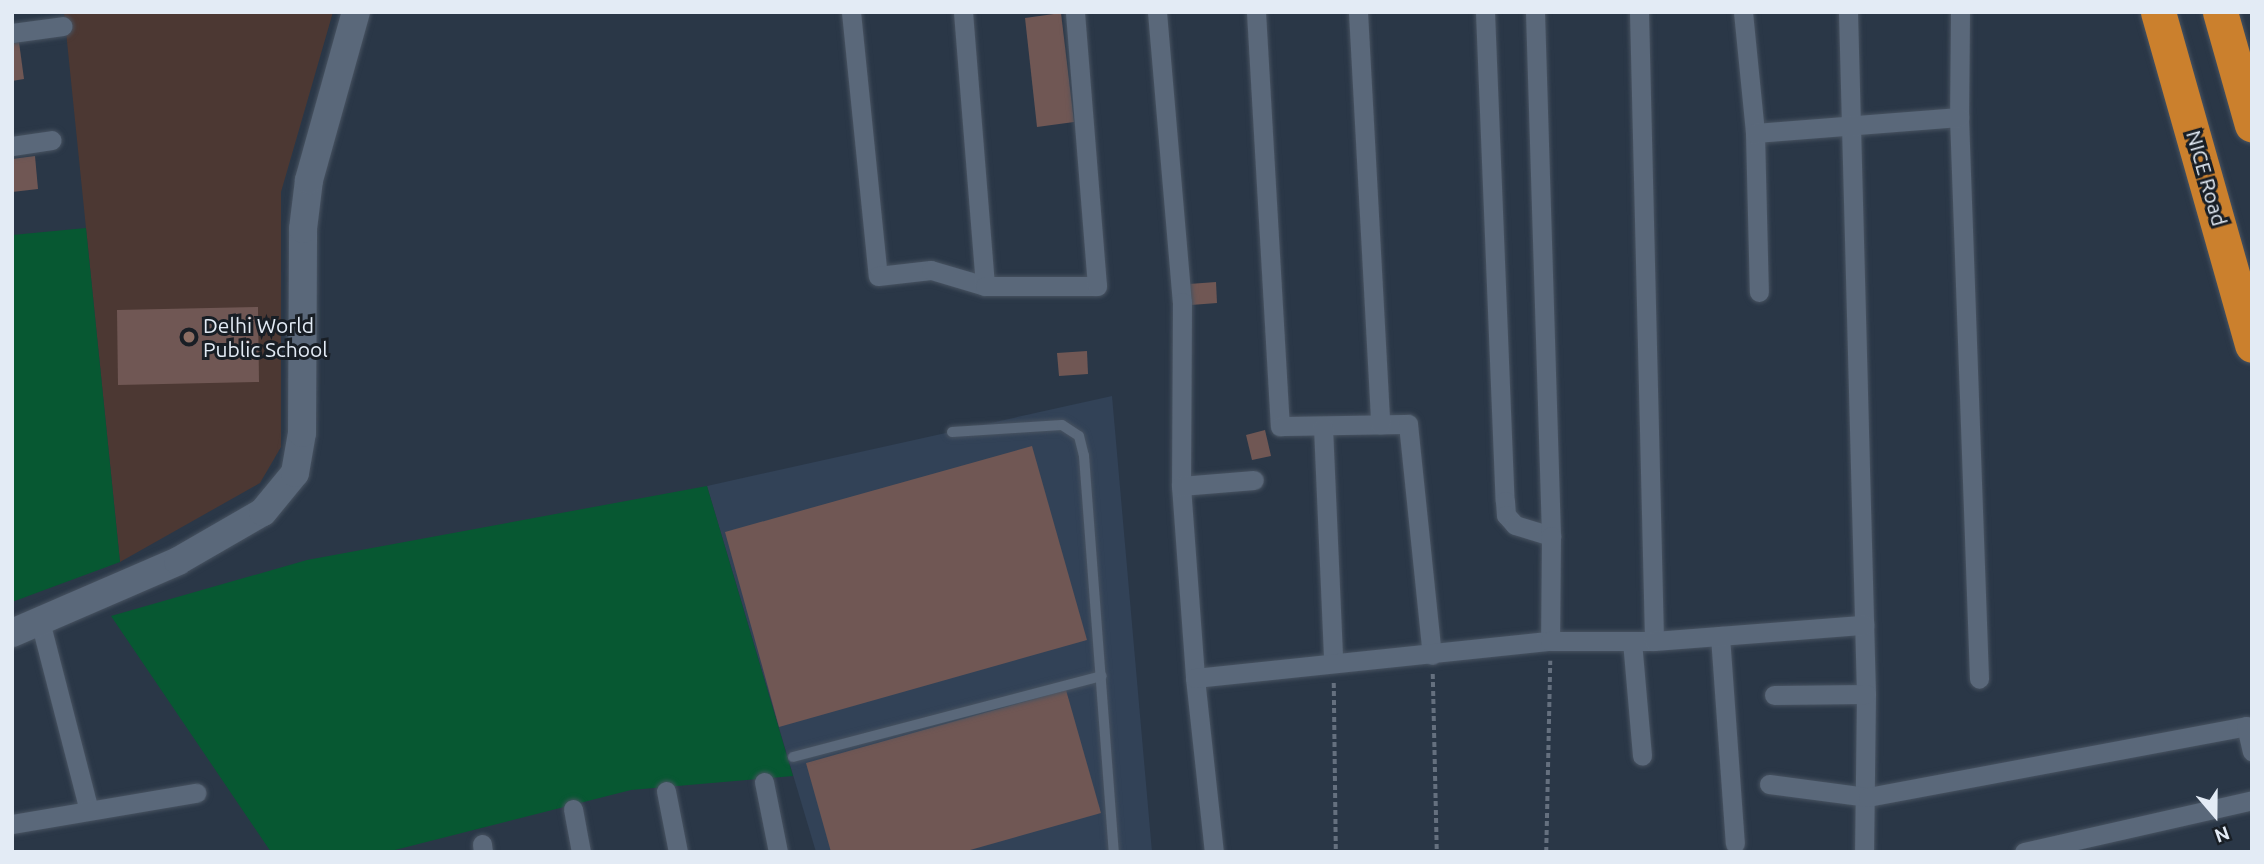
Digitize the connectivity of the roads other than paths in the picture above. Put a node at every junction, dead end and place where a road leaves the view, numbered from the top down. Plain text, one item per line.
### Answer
1 (356, 12) edge
2 (851, 12) edge
3 (963, 12) edge
4 (1075, 12) edge
5 (1157, 12) edge
6 (1256, 12) edge
7 (1358, 12) edge
8 (1485, 12) edge
9 (1535, 12) edge
10 (1639, 12) edge
11 (1743, 12) edge
12 (1848, 12) edge
13 (1960, 12) edge
14 (2158, 12) edge
15 (2220, 12) edge
16 (63, 26) dead end
17 (12, 33) edge
18 (1959, 117) junction
19 (1850, 125) junction
20 (2252, 125) edge
21 (1755, 133) junction
22 (52, 140) dead end
23 (12, 146) edge
24 (985, 286) junction
25 (1759, 292) dead end
26 (2252, 345) edge
27 (1380, 424) junction
28 (1323, 427) junction
29 (952, 432) dead end
30 (1254, 480) dead end
31 (1181, 486) junction
32 (1551, 536) junction
33 (41, 625) junction
34 (1864, 625) junction
35 (12, 633) edge
36 (1720, 636) junction
37 (1550, 641) junction
38 (1632, 641) junction
39 (1654, 641) junction
40 (1432, 654) junction
41 (1334, 660) junction
42 (1102, 676) junction
43 (1195, 678) junction
44 (1979, 679) dead end
45 (1866, 694) junction
46 (1774, 695) dead end
47 (2252, 751) edge
48 (1642, 756) dead end
49 (793, 757) dead end
50 (764, 782) dead end
51 (1769, 784) dead end
52 (666, 791) dead end
53 (196, 793) dead end
54 (1868, 797) junction
55 (2252, 800) edge
56 (573, 809) dead end
57 (89, 810) junction
58 (12, 824) edge
59 (1735, 843) dead end
60 (581, 852) edge
61 (678, 852) edge
62 (778, 852) edge
63 (1114, 852) edge
64 (1214, 852) edge
65 (1864, 852) edge
66 (2024, 852) edge

1 - 33 street
2 - 24 street
3 - 24 street
4 - 24 street
5 - 31 street
6 - 28 street
7 - 27 street
8 - 32 street
9 - 32 street
10 - 39 street
11 - 21 street
12 - 19 street
13 - 18 street
14 - 26 highway, NICE Road
15 - 20 highway
16 - 17 street
18 - 19 street
18 - 44 street
19 - 21 street
19 - 34 street
21 - 25 street
22 - 23 street
27 - 28 street
27 - 40 street
28 - 41 street
29 - 42 lane
30 - 31 street
31 - 43 street
32 - 37 street
33 - 35 street
33 - 57 street
34 - 36 street
34 - 45 street
36 - 39 street
36 - 59 street
37 - 38 street
37 - 40 street
38 - 39 street
38 - 48 street
40 - 41 street
41 - 43 street
42 - 49 lane
42 - 63 lane
43 - 64 street
45 - 46 street
45 - 54 street
47 - 54 street
50 - 62 street
51 - 54 street
52 - 61 street
53 - 57 street
54 - 65 street
55 - 66 street
56 - 60 street
57 - 58 street

